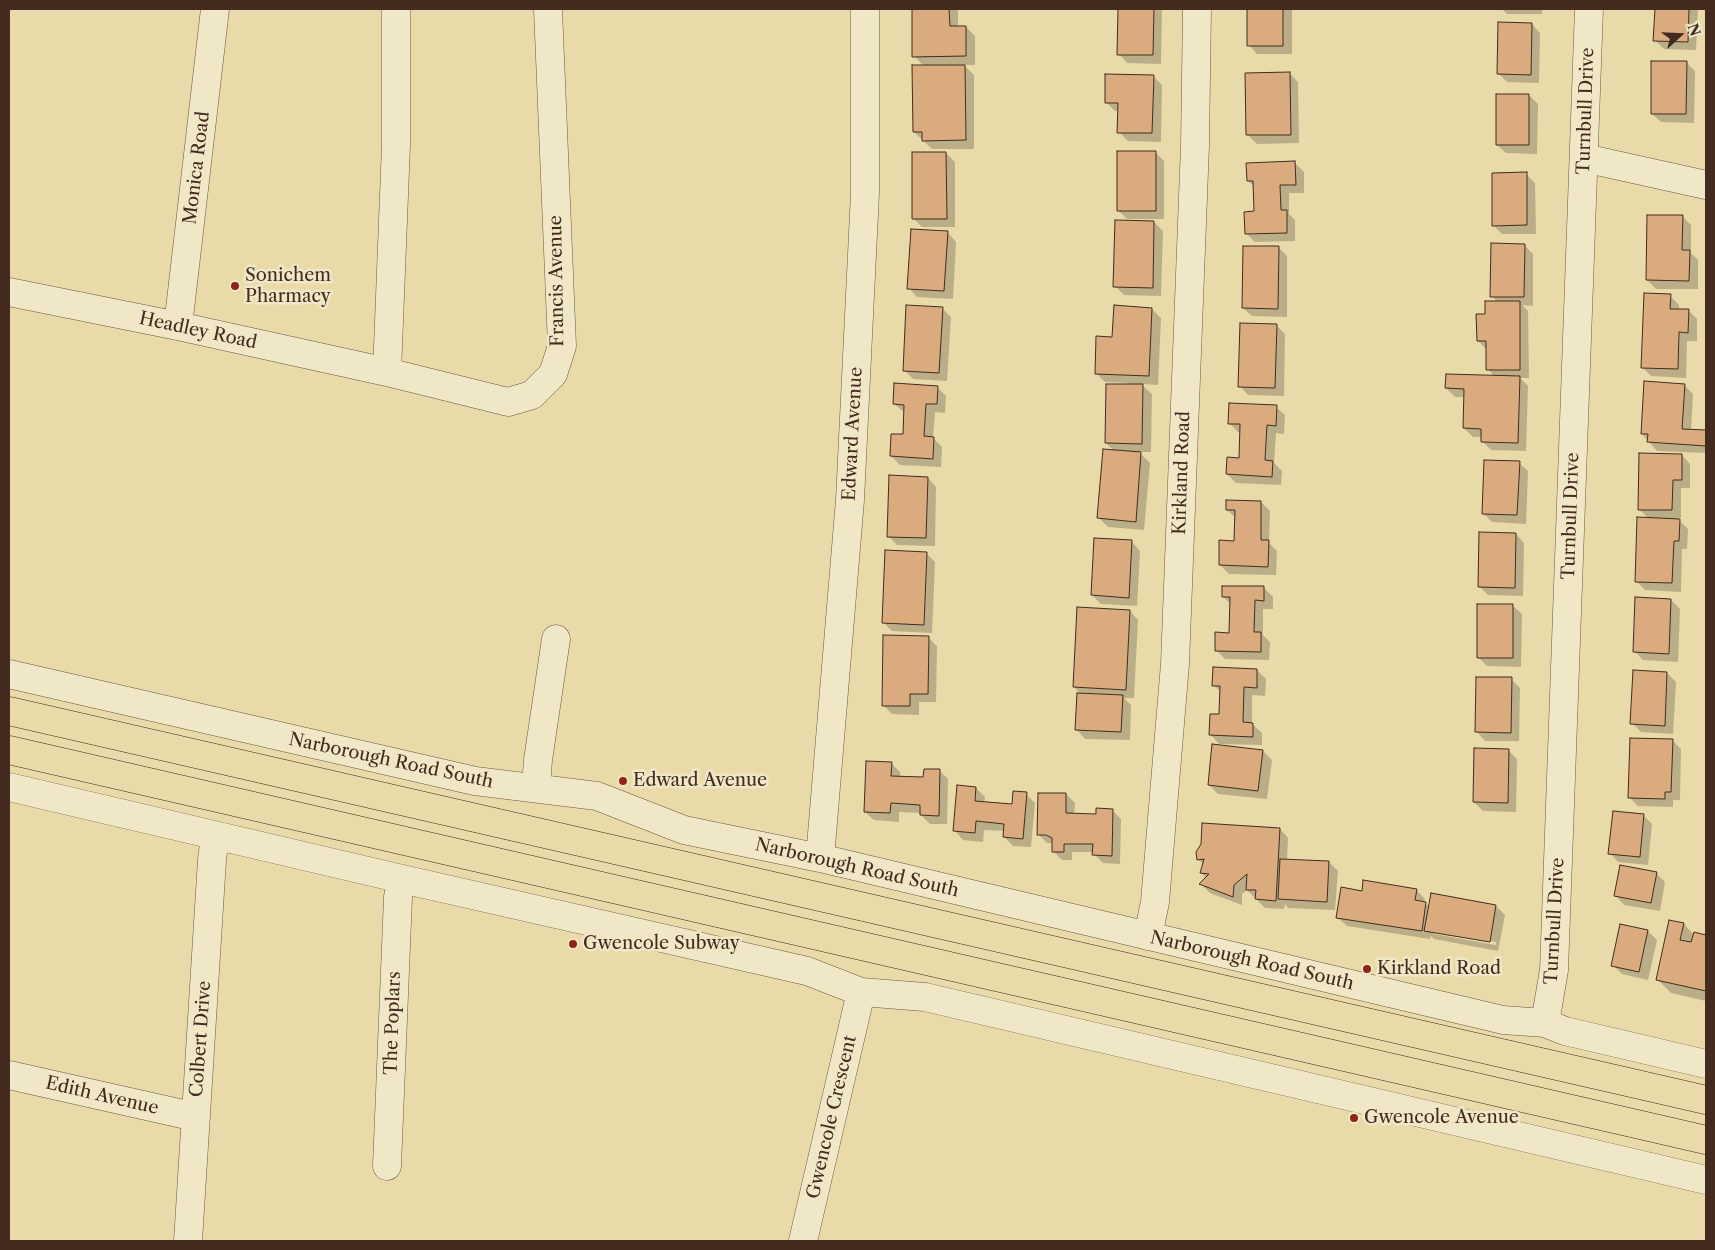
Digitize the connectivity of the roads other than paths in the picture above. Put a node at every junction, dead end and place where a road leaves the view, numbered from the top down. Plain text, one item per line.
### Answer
1 (215, 9) edge
2 (396, 9) edge
3 (548, 9) edge
4 (865, 9) edge
5 (1197, 9) edge
6 (1589, 9) edge
7 (1584, 158) junction
8 (1706, 185) edge
9 (9, 292) edge
10 (178, 326) junction
11 (386, 372) junction
12 (556, 639) dead end
13 (9, 674) edge
14 (9, 710) edge
15 (9, 750) edge
16 (9, 787) edge
17 (536, 788) junction
18 (215, 836) junction
19 (820, 858) junction
20 (402, 879) junction
21 (1148, 936) junction
22 (861, 992) junction
23 (1545, 1023) junction
24 (1706, 1064) edge
25 (9, 1075) edge
26 (1706, 1100) edge
27 (196, 1117) junction
28 (1706, 1140) edge
29 (387, 1166) dead end
30 (1706, 1180) edge
31 (188, 1241) edge
32 (803, 1241) edge

1 - 10 street, Monica Road
2 - 11 street
3 - 11 street, Francis Avenue
4 - 19 street, Edward Avenue
5 - 21 street, Kirkland Road
6 - 7 street, Turnbull Drive
7 - 8 street
7 - 23 street, Turnbull Drive
9 - 10 street, Headley Road
10 - 11 street, Headley Road
12 - 17 street
13 - 17 street, Narborough Road South
14 - 26 main road, Narborough Road South
15 - 28 main road
16 - 18 street
17 - 19 street, Narborough Road South
18 - 20 street
18 - 27 street, Colbert Drive
19 - 21 street, Narborough Road South
20 - 22 street
20 - 29 street, The Poplars
21 - 23 street, Narborough Road South
22 - 30 street
22 - 32 street, Gwencole Crescent
23 - 24 street, Narborough Road South
25 - 27 street, Edith Avenue
27 - 31 street, Colbert Drive

